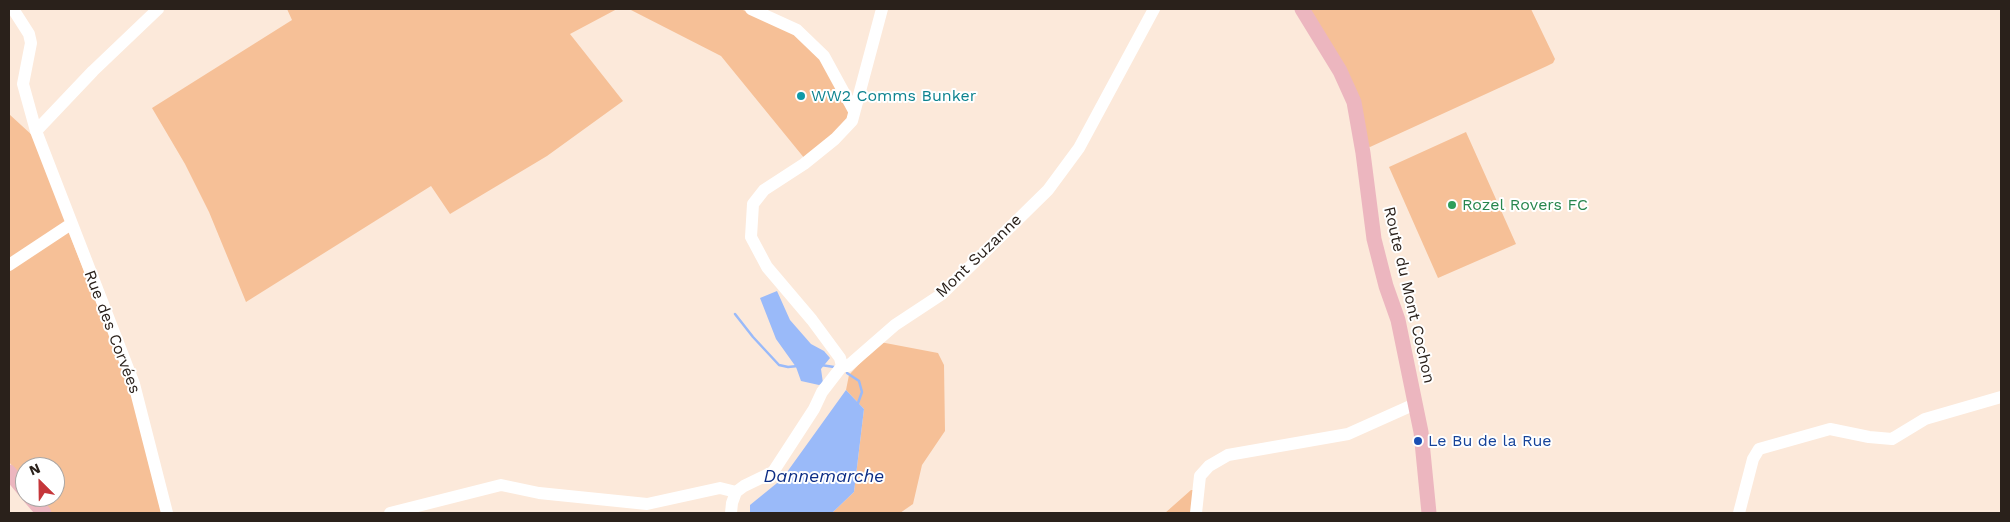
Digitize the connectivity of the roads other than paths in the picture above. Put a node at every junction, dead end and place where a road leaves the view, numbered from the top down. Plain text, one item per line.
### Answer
1 (12, 9) edge
2 (158, 9) edge
3 (751, 9) edge
4 (882, 9) edge
5 (1154, 9) edge
6 (1302, 9) edge
7 (854, 111) junction
8 (36, 131) junction
9 (71, 224) junction
10 (9, 265) edge
11 (842, 366) junction
12 (2001, 397) edge
13 (1415, 404) junction
14 (736, 492) junction
15 (167, 513) edge
16 (390, 513) edge
17 (731, 513) edge
18 (1196, 513) edge
19 (1429, 513) edge
20 (1739, 513) edge

1 - 8 street, Rue des Corvées
2 - 8 street
3 - 7 street
4 - 7 street
5 - 11 street, Mont Suzanne
6 - 13 main road, Route du Mont Cochon
7 - 11 street
8 - 9 street, Rue des Corvées
9 - 10 street
9 - 15 street, Rue des Corvées
11 - 14 street
12 - 20 street
13 - 18 street
13 - 19 main road, Route du Mont Cochon
14 - 16 street
14 - 17 street

